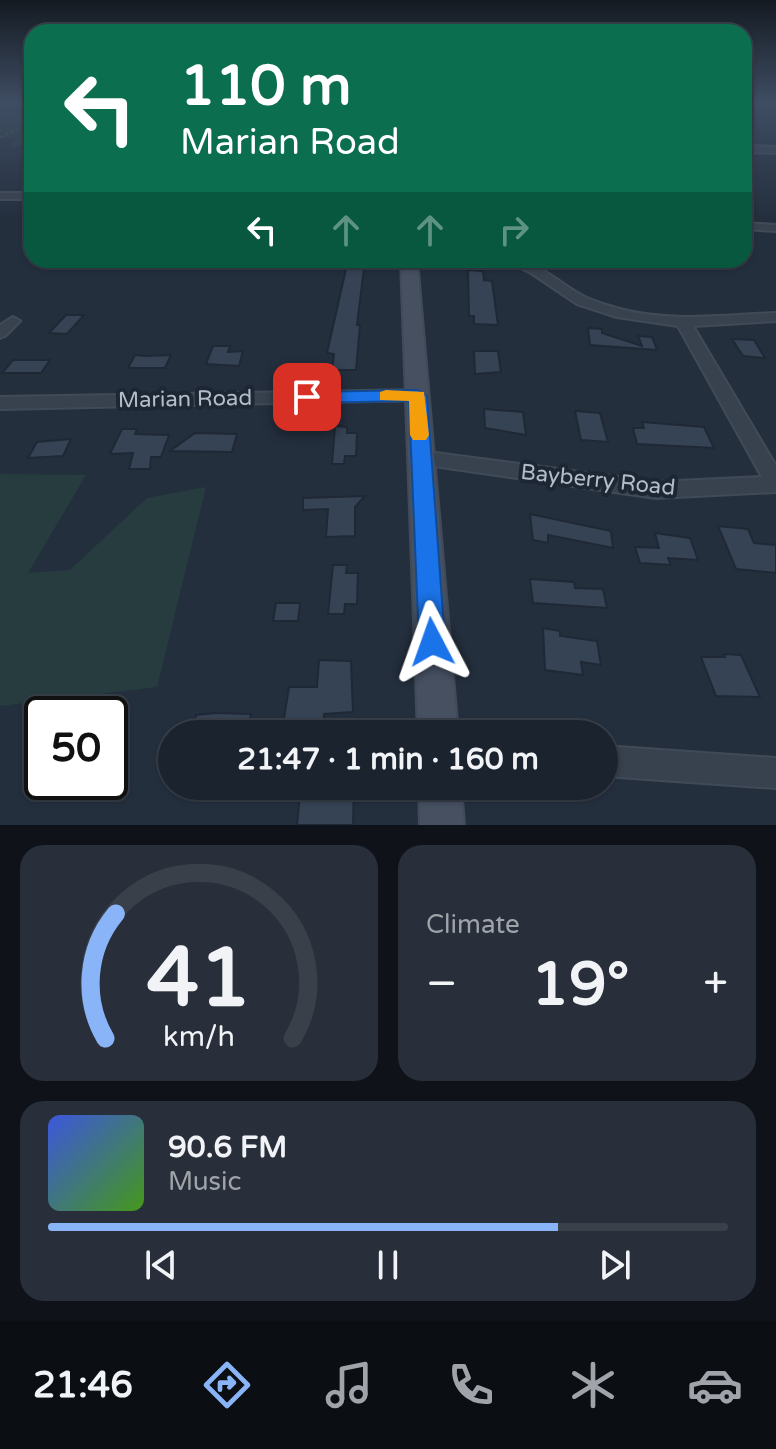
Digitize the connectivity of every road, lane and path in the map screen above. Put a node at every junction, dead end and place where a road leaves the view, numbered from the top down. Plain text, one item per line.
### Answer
1 (752, 148) edge
2 (776, 150) edge
3 (0, 196) edge
4 (24, 196) edge
5 (752, 226) edge
6 (776, 228) edge
7 (410, 268) edge
8 (531, 268) edge
9 (776, 317) edge
10 (13, 321) dead end
11 (683, 322) junction
12 (0, 333) edge
13 (418, 396) junction
14 (0, 403) edge
15 (420, 458) junction
16 (776, 484) edge
17 (437, 720) edge
18 (618, 762) edge
19 (776, 773) edge
20 (441, 800) edge
21 (442, 825) edge

1 - 2 street
3 - 4 street
5 - 6 street
7 - 13 main road
8 - 11 street
9 - 11 street
10 - 12 street
11 - 16 street
13 - 14 street, Marian Road
13 - 15 main road
15 - 16 street, Bayberry Road
15 - 17 main road
18 - 19 street
20 - 21 main road

